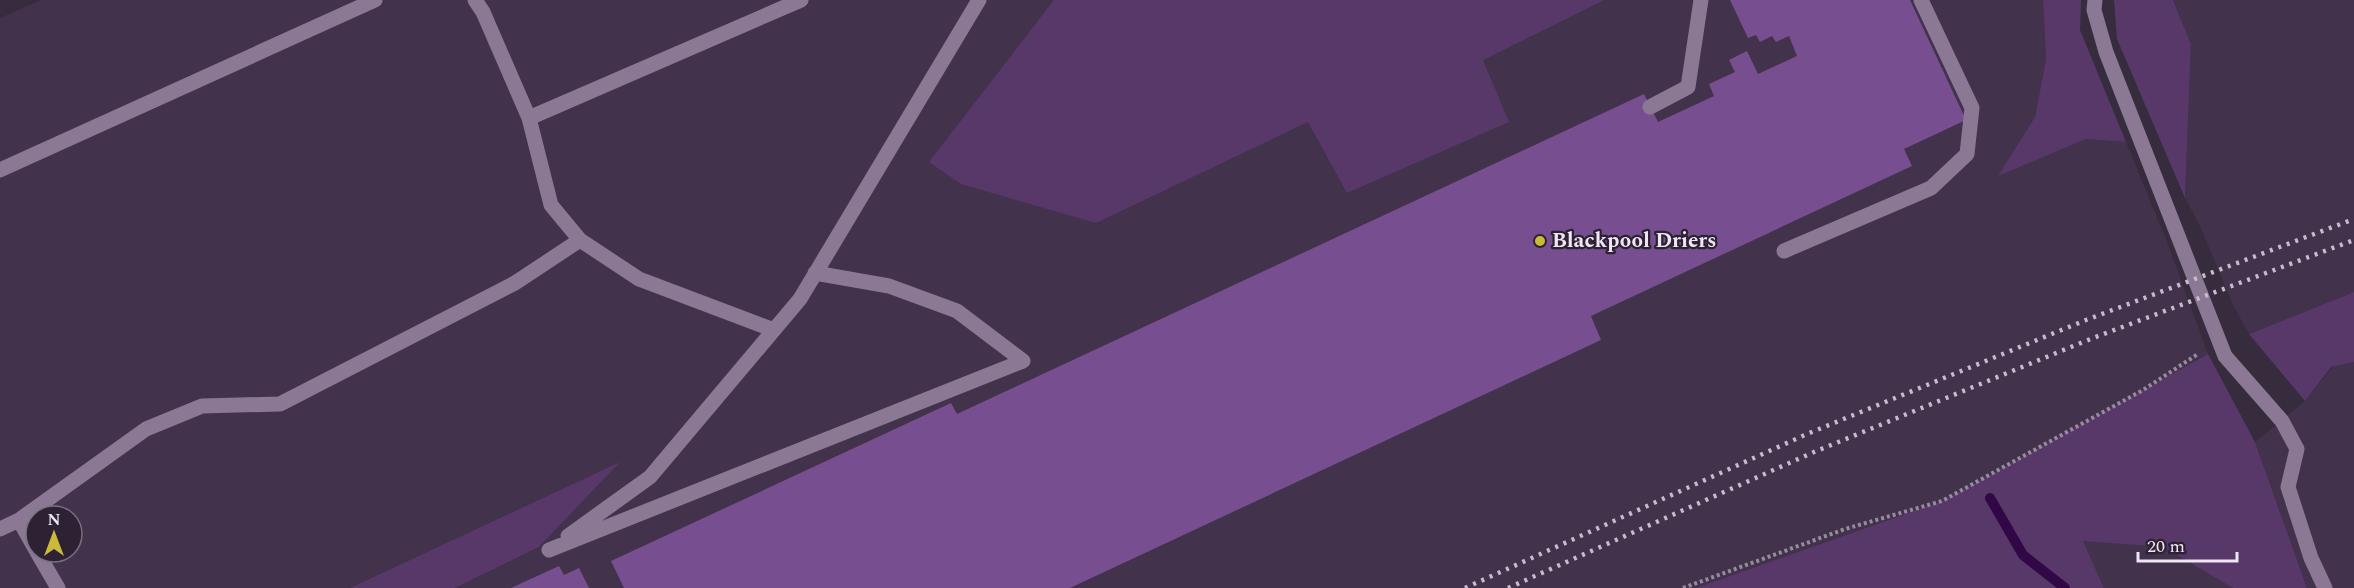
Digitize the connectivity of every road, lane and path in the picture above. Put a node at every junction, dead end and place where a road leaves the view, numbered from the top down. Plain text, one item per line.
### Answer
1 (375, 0) edge
2 (475, 0) edge
3 (801, 0) edge
4 (979, 0) edge
5 (1701, 0) edge
6 (1921, 0) edge
7 (2095, 0) edge
8 (1650, 107) dead end
9 (530, 118) junction
10 (0, 170) edge
11 (580, 240) junction
12 (1784, 251) dead end
13 (815, 273) junction
14 (774, 330) junction
15 (2219, 340) junction
16 (19, 520) junction
17 (0, 529) edge
18 (24, 529) edge
19 (44, 564) edge
20 (58, 588) edge
21 (1683, 588) edge
22 (2325, 588) edge

1 - 10 lane
2 - 9 lane
3 - 9 lane
4 - 13 lane
5 - 8 lane
6 - 12 lane
7 - 15 lane
9 - 11 lane
11 - 14 lane
11 - 16 lane
13 - 14 lane
13 - 14 lane
15 - 21 path
15 - 22 lane
16 - 17 lane
16 - 18 lane
19 - 20 lane

